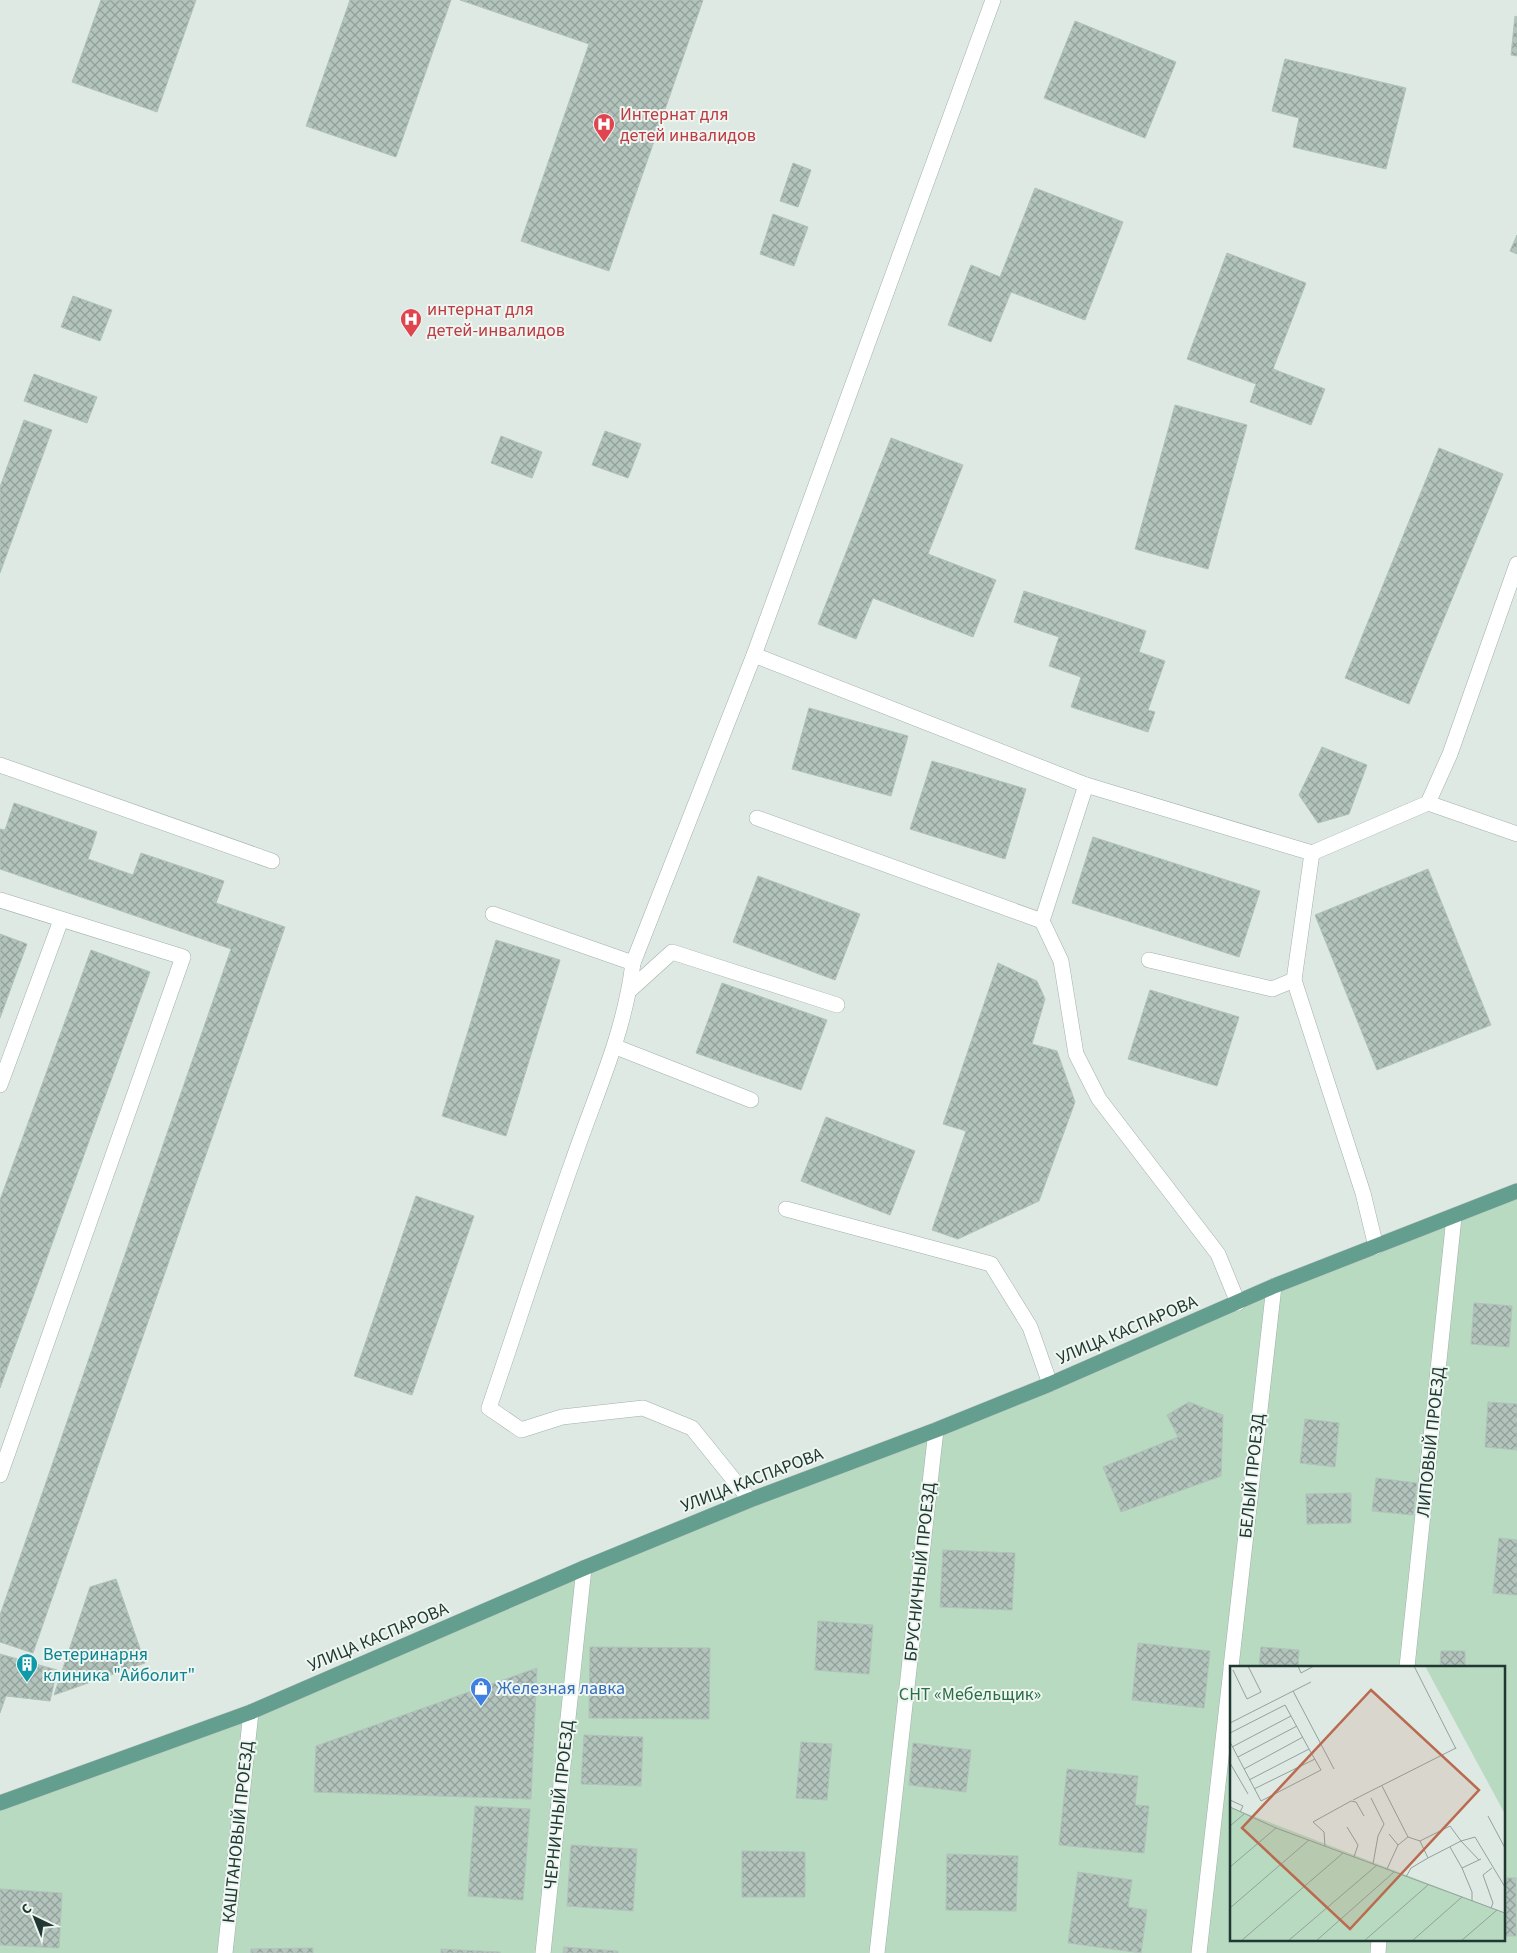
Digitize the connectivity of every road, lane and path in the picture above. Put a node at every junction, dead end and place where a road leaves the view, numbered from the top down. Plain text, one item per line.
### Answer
1 (993, 0) edge
2 (1517, 564) edge
3 (754, 655) junction
4 (0, 765) edge
5 (1086, 785) junction
6 (1428, 803) junction
7 (757, 818) dead end
8 (1517, 834) edge
9 (1312, 853) junction
10 (272, 861) dead end
11 (0, 900) edge
12 (493, 914) dead end
13 (61, 920) junction
14 (1042, 921) junction
15 (1149, 960) dead end
16 (633, 963) junction
17 (1294, 980) junction
18 (630, 990) junction
19 (837, 1005) dead end
20 (616, 1047) junction
21 (0, 1085) edge
22 (751, 1100) dead end
23 (1517, 1191) edge
24 (786, 1209) dead end
25 (1454, 1217) junction
26 (1376, 1247) junction
27 (1274, 1286) junction
28 (1238, 1303) junction
29 (1050, 1384) junction
30 (936, 1430) junction
31 (0, 1475) edge
32 (750, 1500) junction
33 (584, 1568) junction
34 (1231, 1666) edge
35 (1408, 1666) edge
36 (1230, 1677) edge
37 (251, 1712) junction
38 (0, 1803) edge
39 (1379, 1940) edge
40 (225, 1953) edge
41 (543, 1953) edge
42 (877, 1953) edge
43 (1199, 1953) edge
44 (1378, 1953) edge

1 - 3 street
2 - 6 street
3 - 5 street
3 - 16 street
4 - 10 street
5 - 9 street
5 - 14 street
6 - 8 street
6 - 9 street
7 - 14 street
9 - 17 street
11 - 13 street
12 - 16 street
13 - 21 street
13 - 31 street
14 - 28 street
15 - 17 street
16 - 18 street
17 - 26 street
18 - 19 street
18 - 20 street
20 - 22 street
20 - 32 street
23 - 25 main road, УЛИЦА КАСПАРОВА
24 - 29 street
25 - 26 main road, УЛИЦА КАСПАРОВА
25 - 35 street, ЛИПОВЫЙ ПРОЕЗД
26 - 27 main road, УЛИЦА КАСПАРОВА
27 - 28 main road, УЛИЦА КАСПАРОВА
27 - 34 street, БЕЛЫЙ ПРОЕЗД
28 - 29 main road, УЛИЦА КАСПАРОВА
29 - 30 main road, УЛИЦА КАСПАРОВА
30 - 32 main road, УЛИЦА КАСПАРОВА
30 - 42 street, БРУСНИЧНЫЙ ПРОЕЗД
32 - 33 main road, УЛИЦА КАСПАРОВА
33 - 37 main road, УЛИЦА КАСПАРОВА
33 - 41 street, ЧЕРНИЧНЫЙ ПРОЕЗД
36 - 43 street, БЕЛЫЙ ПРОЕЗД
37 - 38 main road, УЛИЦА КАСПАРОВА
37 - 40 street, КАШТАНОВЫЙ ПРОЕЗД
39 - 44 street

